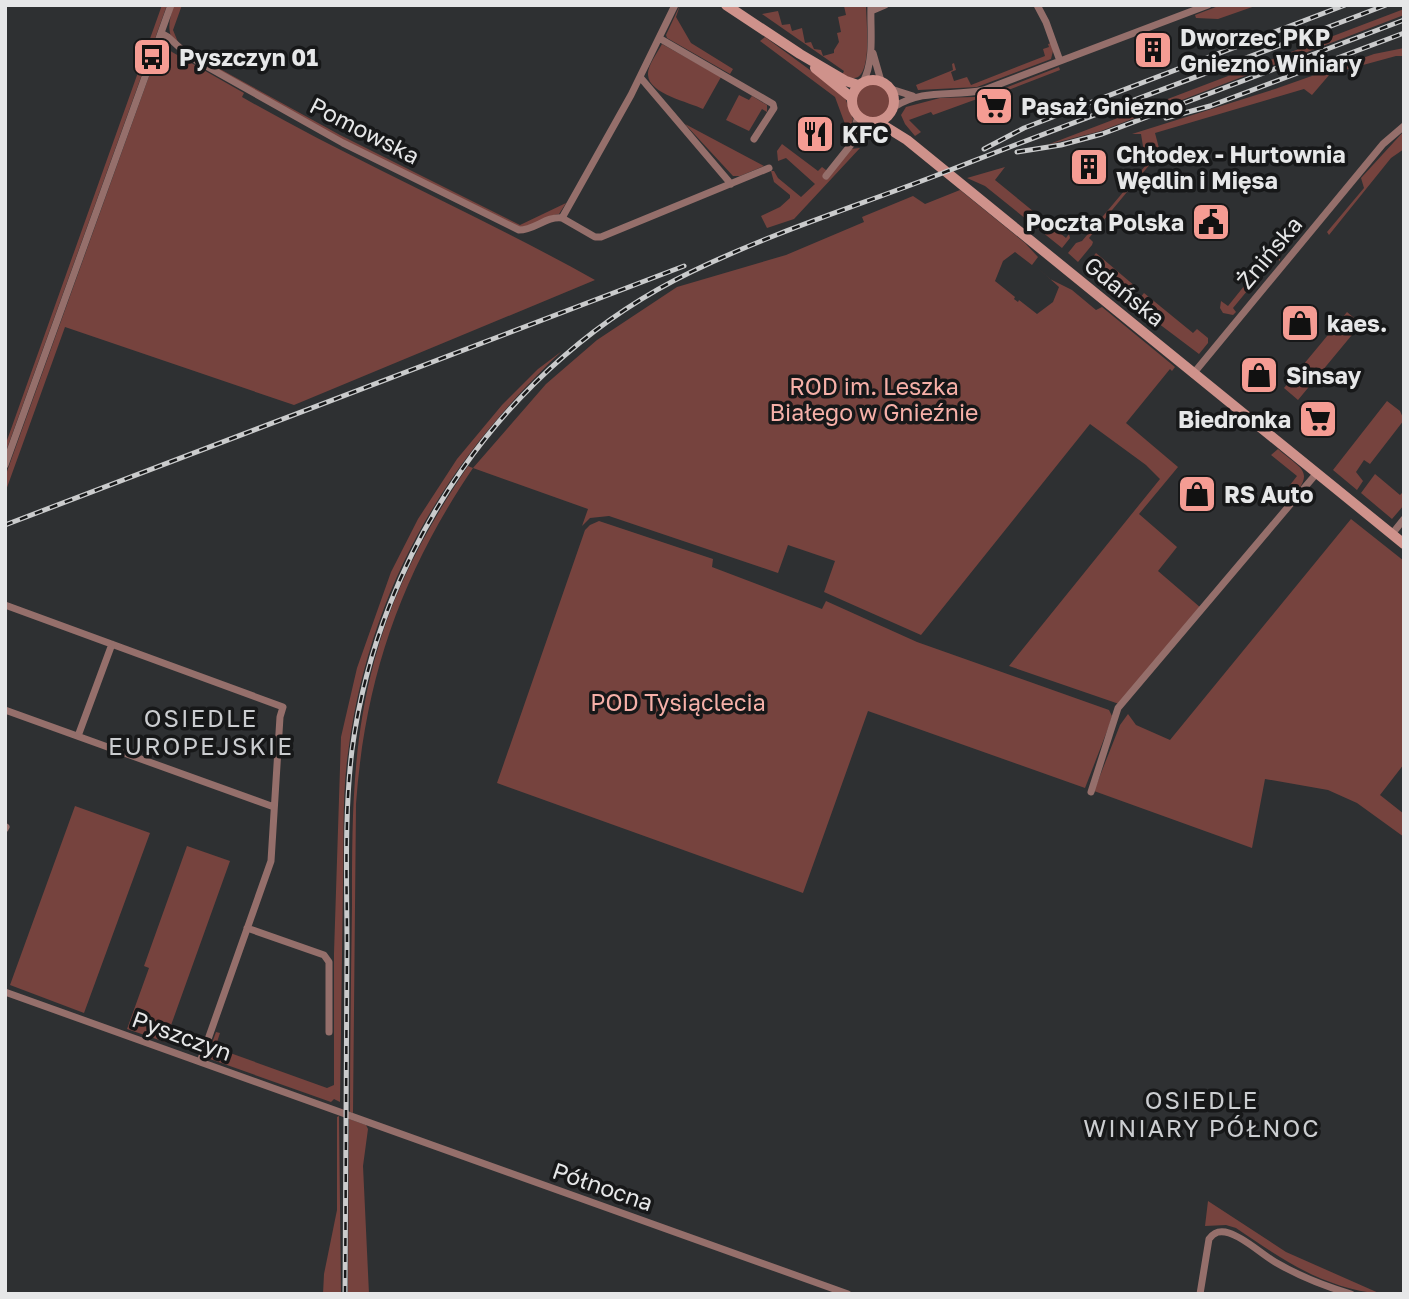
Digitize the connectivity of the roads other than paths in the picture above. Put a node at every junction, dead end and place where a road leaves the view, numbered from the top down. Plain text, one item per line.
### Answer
1 (171, 5) edge
2 (675, 5) edge
3 (726, 5) edge
4 (886, 5) edge
5 (1037, 5) edge
6 (1208, 5) edge
7 (871, 8) edge
8 (160, 33) junction
9 (659, 38) junction
10 (872, 45) junction
11 (800, 54) junction
12 (1060, 61) junction
13 (640, 76) junction
14 (881, 81) junction
15 (861, 84) junction
16 (891, 89) junction
17 (914, 96) junction
18 (852, 98) junction
19 (893, 109) junction
20 (858, 116) junction
21 (875, 122) junction
22 (1404, 126) edge
23 (754, 139) dead end
24 (907, 140) junction
25 (850, 145) junction
26 (769, 168) dead end
27 (826, 176) dead end
28 (731, 184) junction
29 (562, 218) junction
30 (1193, 373) junction
31 (5, 464) edge
32 (1316, 474) junction
33 (1404, 519) edge
34 (1392, 534) junction
35 (1404, 544) edge
36 (5, 604) edge
37 (112, 644) junction
38 (5, 710) edge
39 (78, 736) junction
40 (1091, 792) dead end
41 (274, 807) junction
42 (247, 928) junction
43 (5, 992) edge
44 (329, 1032) dead end
45 (201, 1062) junction
46 (346, 1114) joint
47 (848, 1294) edge
48 (1200, 1294) edge
49 (1350, 1294) edge

1 - 8 street
2 - 9 street
3 - 11 street
4 - 7 street
5 - 12 street
6 - 12 street
7 - 10 street
8 - 29 street, Pomowska
8 - 31 street
9 - 13 street
9 - 23 street
10 - 14 street
10 - 15 street
11 - 15 street
11 - 18 street
12 - 17 street
13 - 28 street
13 - 29 street
14 - 15 street
14 - 16 street
15 - 18 street
16 - 17 street
16 - 19 street
17 - 19 street
18 - 20 street
19 - 21 street
19 - 24 street, Gdańska
20 - 21 street
20 - 25 street
21 - 24 street, Gdańska
21 - 25 street
22 - 30 street, Żnińska
24 - 30 street, Gdańska
25 - 27 street
26 - 28 street
28 - 29 street
30 - 32 street, Gdańska
32 - 34 street, Gdańska
32 - 40 street
33 - 34 street
34 - 35 street, Gdańska
36 - 37 street
37 - 39 street
37 - 41 street
38 - 39 street
39 - 41 street
41 - 42 street
42 - 44 street
42 - 45 street
43 - 45 street, Pyszczyn
45 - 46 street, Pyszczyn
46 - 47 street, Północna
48 - 49 street

